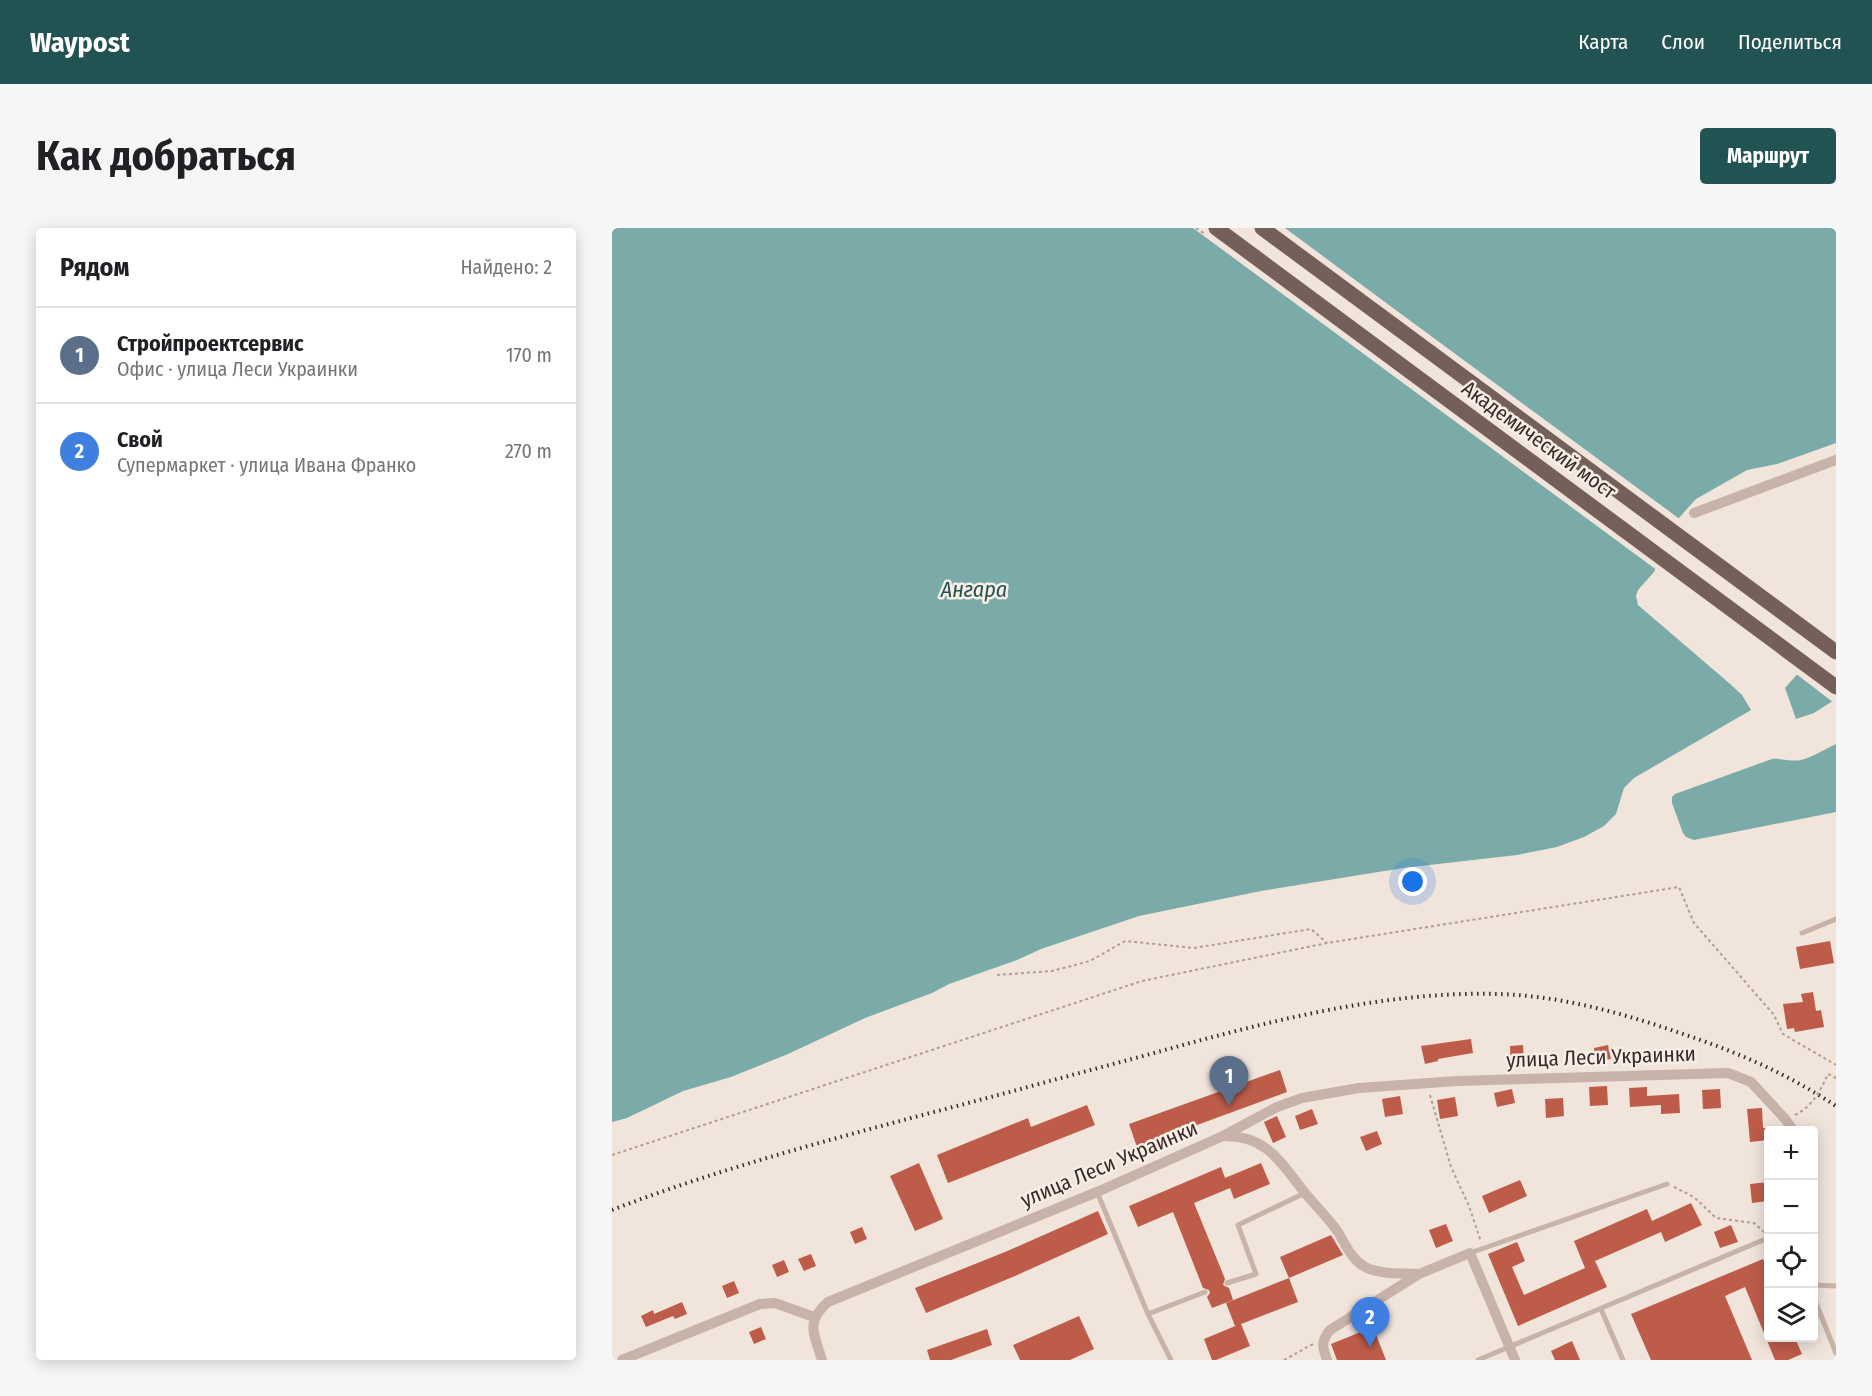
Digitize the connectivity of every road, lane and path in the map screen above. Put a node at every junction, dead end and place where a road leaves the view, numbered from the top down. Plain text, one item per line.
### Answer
1 (1216, 228) edge
2 (1262, 228) edge
3 (1836, 460) edge
4 (1694, 513) dead end
5 (1836, 652) edge
6 (1836, 687) edge
7 (1836, 920) edge
8 (1802, 933) dead end
9 (1327, 943) junction
10 (997, 975) dead end
11 (1836, 1065) edge
12 (1836, 1078) edge
13 (1427, 1083) junction
14 (1786, 1120) junction
15 (1790, 1126) edge
16 (1223, 1136) junction
17 (612, 1155) edge
18 (1667, 1184) joint
19 (1097, 1192) junction
20 (1305, 1193) junction
21 (1765, 1234) edge
22 (1764, 1239) edge
23 (1483, 1248) junction
24 (1470, 1253) junction
25 (1419, 1274) junction
26 (1227, 1283) dead end
27 (1818, 1285) edge
28 (1836, 1286) edge
29 (1205, 1292) dead end
30 (1818, 1308) edge
31 (1602, 1309) junction
32 (1148, 1314) junction
33 (814, 1317) junction
34 (1323, 1338) junction
35 (1510, 1347) junction
36 (1836, 1353) edge
37 (622, 1360) edge
38 (822, 1360) edge
39 (1171, 1360) edge
40 (1284, 1360) edge
41 (1327, 1360) edge
42 (1478, 1360) edge
43 (1515, 1360) edge
44 (1623, 1360) edge

1 - 6 main road, Академический мост
2 - 5 main road, Академический мост
3 - 4 street
7 - 8 lane
9 - 10 path
9 - 11 path
9 - 17 path
12 - 14 path
13 - 14 street, улица Леси Украинки
13 - 16 street, улица Леси Украинки
13 - 23 path
14 - 15 street, улица Леси Украинки
16 - 19 street, улица Леси Украинки
16 - 20 street
18 - 21 path
18 - 23 lane
19 - 32 lane
19 - 33 street, улица Леси Украинки
20 - 25 street
20 - 26 lane
22 - 31 lane
23 - 24 lane
24 - 25 street
24 - 35 street
25 - 34 street
27 - 28 lane
29 - 32 lane
30 - 36 lane
31 - 35 lane
31 - 44 lane
32 - 39 lane
33 - 37 street
33 - 38 street
34 - 40 path
34 - 41 street
35 - 42 lane
35 - 43 street

